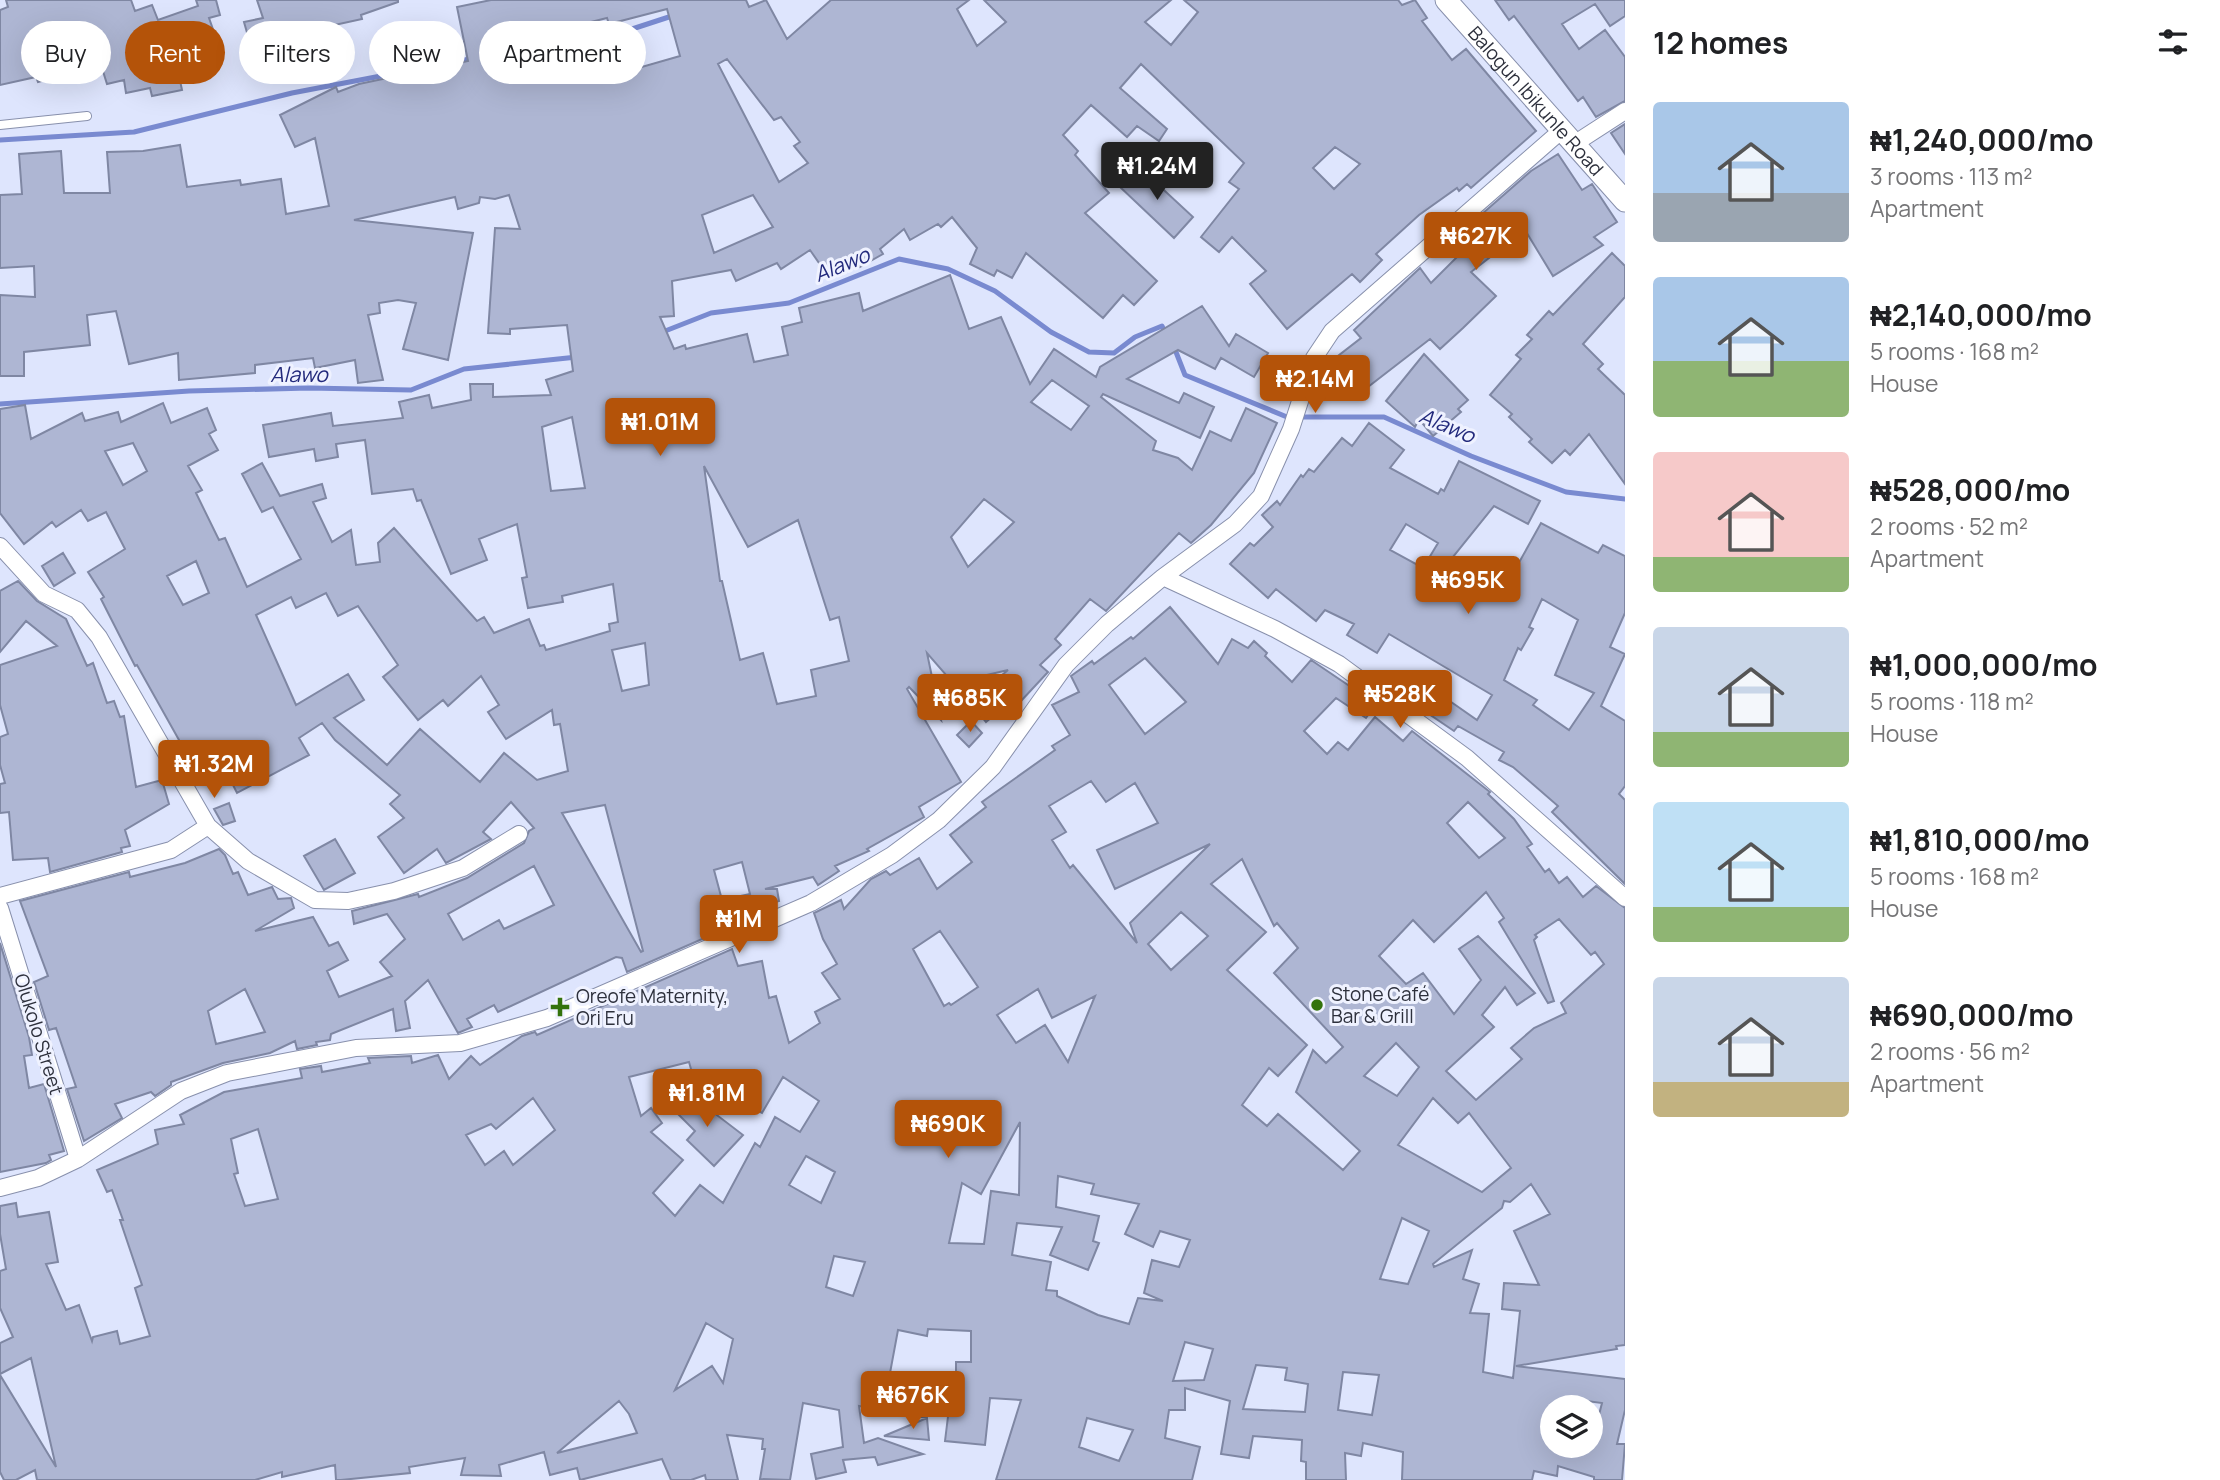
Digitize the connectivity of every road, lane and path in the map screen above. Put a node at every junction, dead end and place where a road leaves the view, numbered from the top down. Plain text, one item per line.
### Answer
1 (1446, 0) edge
2 (1625, 111) edge
3 (87, 116) dead end
4 (0, 125) edge
5 (1568, 137) junction
6 (1625, 201) edge
7 (0, 546) edge
8 (1163, 577) junction
9 (208, 826) junction
10 (519, 834) dead end
11 (0, 896) edge
12 (1625, 898) edge
13 (0, 908) edge
14 (78, 1159) junction
15 (0, 1188) edge

1 - 5 street, Balogun Ibikunle Road
2 - 5 street
3 - 4 lane
5 - 6 street, Balogun Ibikunle Road
5 - 8 street
7 - 9 street
8 - 12 street
8 - 14 street
9 - 10 street
9 - 11 street
13 - 14 street, Olukolo Street
14 - 15 street

